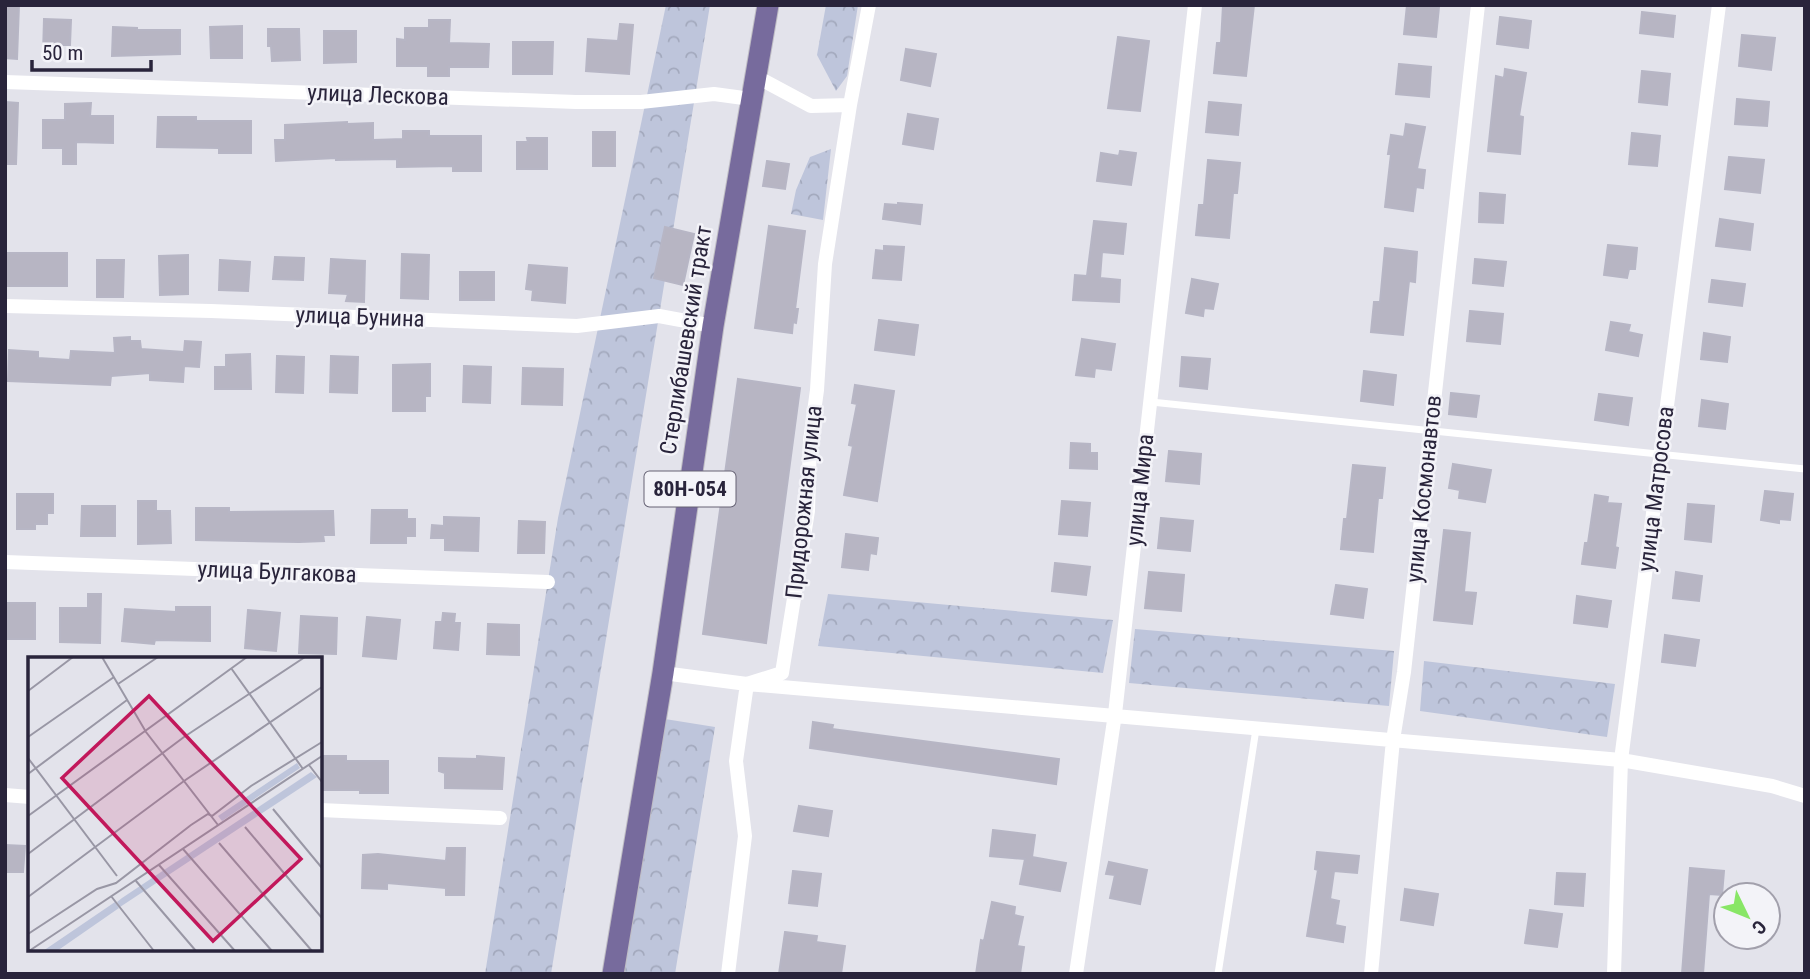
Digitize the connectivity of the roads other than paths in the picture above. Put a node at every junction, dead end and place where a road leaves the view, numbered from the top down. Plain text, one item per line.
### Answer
1 (768, 5) edge
2 (869, 5) edge
3 (1195, 5) edge
4 (1478, 5) edge
5 (1719, 5) edge
6 (755, 76) junction
7 (5, 82) edge
8 (751, 99) junction
9 (850, 105) junction
10 (5, 306) edge
11 (713, 326) junction
12 (1150, 402) junction
13 (1430, 432) junction
14 (1661, 455) junction
15 (1805, 469) edge
16 (5, 562) edge
17 (548, 582) dead end
18 (663, 673) junction
19 (747, 684) junction
20 (1115, 714) junction
21 (1257, 727) junction
22 (1393, 740) junction
23 (1621, 760) junction
24 (5, 795) edge
25 (1805, 796) edge
26 (28, 797) edge
27 (322, 810) edge
28 (500, 818) dead end
29 (613, 974) edge
30 (728, 974) edge
31 (1076, 974) edge
32 (1218, 974) edge
33 (1371, 974) edge
34 (1614, 974) edge

1 - 6 main road, Стерлибашевский тракт / 80Н-054
2 - 9 street, Придорожная улица
3 - 12 street, улица Мира
4 - 13 street, улица Космонавтов
5 - 14 street, улица Матросова
6 - 8 main road, Стерлибашевский тракт / 80Н-054
6 - 9 street
7 - 8 street, улица Лескова
8 - 11 main road, Стерлибашевский тракт / 80Н-054
9 - 19 street, Придорожная улица
10 - 11 street, улица Бунина
11 - 18 main road, Стерлибашевский тракт / 80Н-054
12 - 13 lane
12 - 20 street, улица Мира
13 - 14 lane
13 - 22 street, улица Космонавтов
14 - 15 lane
14 - 23 street, улица Матросова
16 - 17 street, улица Булгакова
18 - 19 street
18 - 29 main road, Стерлибашевский тракт / 80Н-054
19 - 20 street
19 - 30 street
20 - 21 street
20 - 31 street, улица Мира
21 - 22 street
21 - 32 lane
22 - 23 street
22 - 33 street, улица Космонавтов
23 - 25 street
23 - 34 street, улица Матросова
24 - 26 street
27 - 28 street

